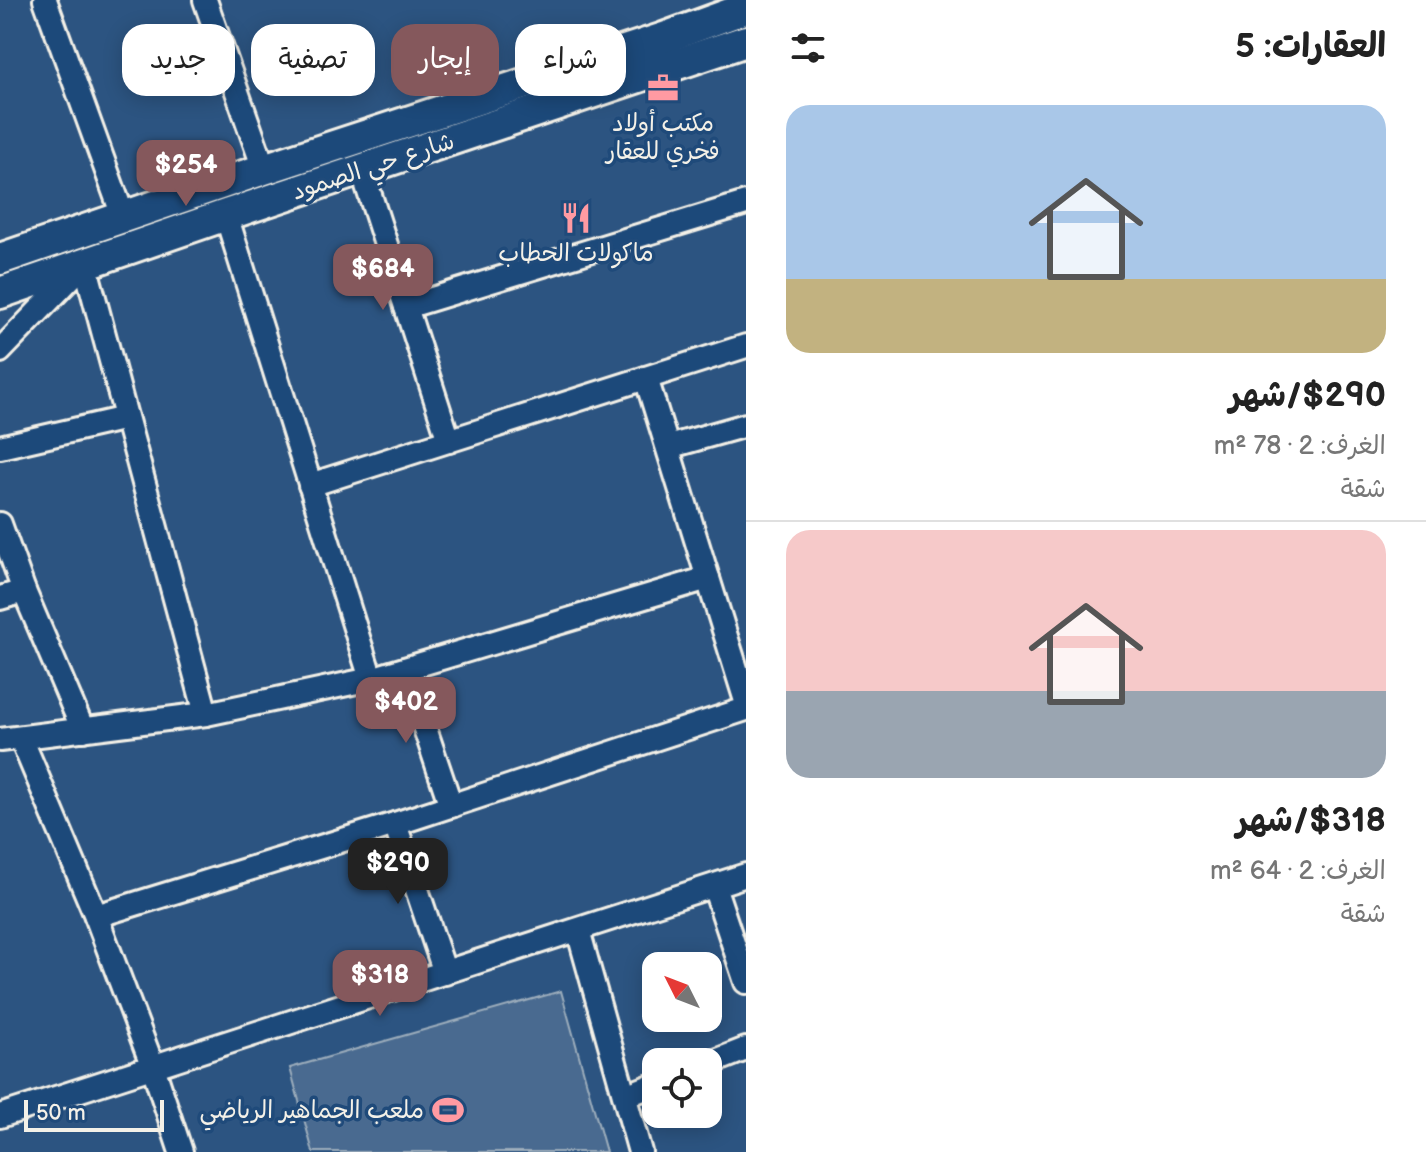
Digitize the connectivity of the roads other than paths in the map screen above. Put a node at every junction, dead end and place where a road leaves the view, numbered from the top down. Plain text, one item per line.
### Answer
1 (45, 0) edge
2 (205, 0) edge
3 (746, 8) edge
4 (746, 41) edge
5 (669, 52) junction
6 (264, 169) junction
7 (362, 170) junction
8 (183, 196) junction
9 (746, 203) edge
10 (136, 212) junction
11 (226, 215) junction
12 (193, 226) junction
13 (163, 237) junction
14 (0, 259) edge
15 (85, 264) junction
16 (0, 293) edge
17 (406, 307) junction
18 (746, 346) edge
19 (0, 351) edge
20 (646, 378) junction
21 (126, 418) junction
22 (746, 425) edge
23 (449, 441) junction
24 (0, 447) edge
25 (668, 447) junction
26 (310, 485) junction
27 (0, 524) edge
28 (708, 578) junction
29 (24, 591) junction
30 (0, 598) edge
31 (740, 662) edge
32 (405, 669) junction
33 (371, 679) junction
34 (746, 701) edge
35 (746, 709) edge
36 (206, 714) junction
37 (83, 730) junction
38 (10, 739) edge
39 (451, 806) junction
40 (395, 824) junction
41 (746, 875) edge
42 (714, 886) junction
43 (96, 916) junction
44 (578, 930) junction
45 (445, 973) junction
46 (746, 982) edge
47 (746, 1049) edge
48 (722, 1058) edge
49 (153, 1067) junction
50 (642, 1089) edge
51 (625, 1096) junction
52 (0, 1116) edge
53 (181, 1152) edge
54 (640, 1152) edge

1 - 10 street
2 - 6 street
3 - 5 street
4 - 5 street, شارع حي الصمود
5 - 6 street
5 - 7 street, شارع حي الصمود
6 - 8 street
7 - 11 street, شارع حي الصمود
7 - 17 street
8 - 10 street
8 - 12 street
9 - 17 street
10 - 13 street
10 - 14 street
11 - 12 street, شارع حي الصمود
11 - 26 street
12 - 13 street, شارع حي الصمود
13 - 15 street, شارع حي الصمود
15 - 16 street, شارع حي الصمود
15 - 19 street
15 - 21 street
17 - 23 street
18 - 20 street
20 - 23 street
20 - 25 street
21 - 24 street
21 - 36 street
22 - 25 street
23 - 26 street
25 - 28 street
26 - 33 street
27 - 29 street
28 - 31 street
28 - 32 street
29 - 30 street
29 - 37 street
31 - 34 street
32 - 33 street
32 - 39 street
33 - 36 street
35 - 39 street
36 - 37 street
37 - 38 street
38 - 43 street
39 - 40 street
40 - 43 street
40 - 45 street
41 - 42 street
42 - 44 street
42 - 46 street
43 - 49 street
44 - 45 street
44 - 51 street
45 - 49 street
47 - 48 street
49 - 52 street
49 - 53 street
50 - 51 street
51 - 54 street

